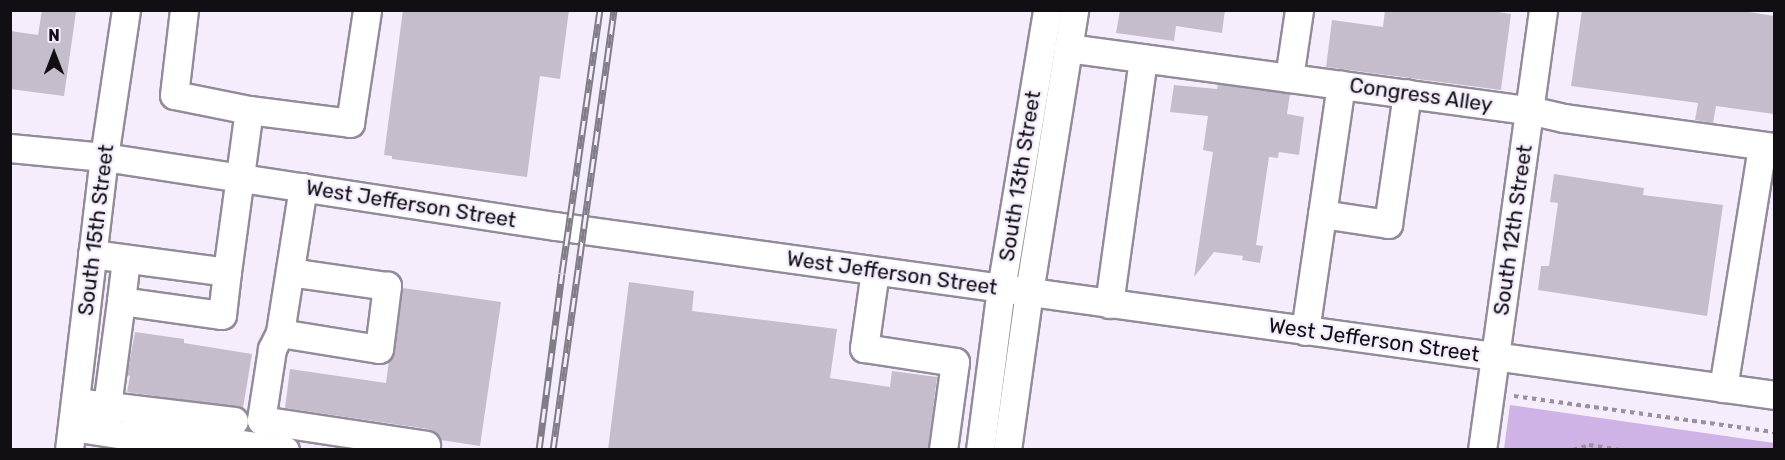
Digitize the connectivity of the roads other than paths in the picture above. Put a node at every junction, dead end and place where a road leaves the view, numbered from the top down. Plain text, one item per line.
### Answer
1 (126, 10) edge
2 (184, 10) edge
3 (367, 10) edge
4 (1047, 10) edge
5 (1074, 10) edge
6 (1299, 10) edge
7 (1543, 10) edge
8 (1068, 48) junction
9 (1143, 58) junction
10 (1289, 78) junction
11 (1341, 85) junction
12 (1407, 93) junction
13 (249, 110) junction
14 (1529, 110) junction
15 (1768, 146) edge
16 (10, 148) edge
17 (104, 157) junction
18 (239, 178) junction
19 (303, 187) junction
20 (1322, 214) junction
21 (92, 254) junction
22 (126, 259) junction
23 (875, 271) junction
24 (227, 272) junction
25 (290, 272) junction
26 (1001, 289) junction
27 (1029, 292) junction
28 (121, 301) junction
29 (1109, 304) junction
30 (1305, 331) junction
31 (280, 333) junction
32 (1496, 356) junction
33 (1723, 388) junction
34 (1774, 395) edge
35 (107, 406) junction
36 (234, 421) dead end
37 (72, 426) edge
38 (426, 445) dead end
39 (285, 450) edge
40 (943, 450) edge
41 (980, 450) edge
42 (1007, 450) edge
43 (1482, 450) edge

1 - 17 street, South 15th Street
2 - 13 street
3 - 13 street
4 - 26 street, South 13th Street
5 - 8 street, South 13th Street
6 - 10 street
7 - 14 street, South 12th Street
8 - 9 street, Congress Alley
8 - 27 street, South 13th Street
9 - 10 street, Congress Alley
9 - 29 street
10 - 11 street, Congress Alley
11 - 12 street, Congress Alley
11 - 20 street
12 - 14 street, Congress Alley
12 - 20 street
13 - 18 street
14 - 15 street, Congress Alley
14 - 32 street, South 12th Street
15 - 33 street
16 - 17 street, West Jefferson Street
17 - 18 street, West Jefferson Street
17 - 21 street, South 15th Street
18 - 19 street, West Jefferson Street
18 - 24 street
19 - 23 street, West Jefferson Street
19 - 25 street
20 - 30 street
21 - 22 street
21 - 37 street, South 15th Street
22 - 24 street
22 - 28 street
23 - 26 street, West Jefferson Street
23 - 40 street
24 - 28 street
25 - 31 street
25 - 31 street
26 - 27 street, West Jefferson Street
26 - 41 street, South 13th Street
27 - 29 street, West Jefferson Street
27 - 42 street, South 13th Street
28 - 35 street
29 - 30 street, West Jefferson Street
30 - 32 street, West Jefferson Street
31 - 38 street
32 - 33 street, West Jefferson Street
32 - 43 street, South 12th Street
33 - 34 street, West Jefferson Street
35 - 36 street
35 - 37 street
37 - 39 street

